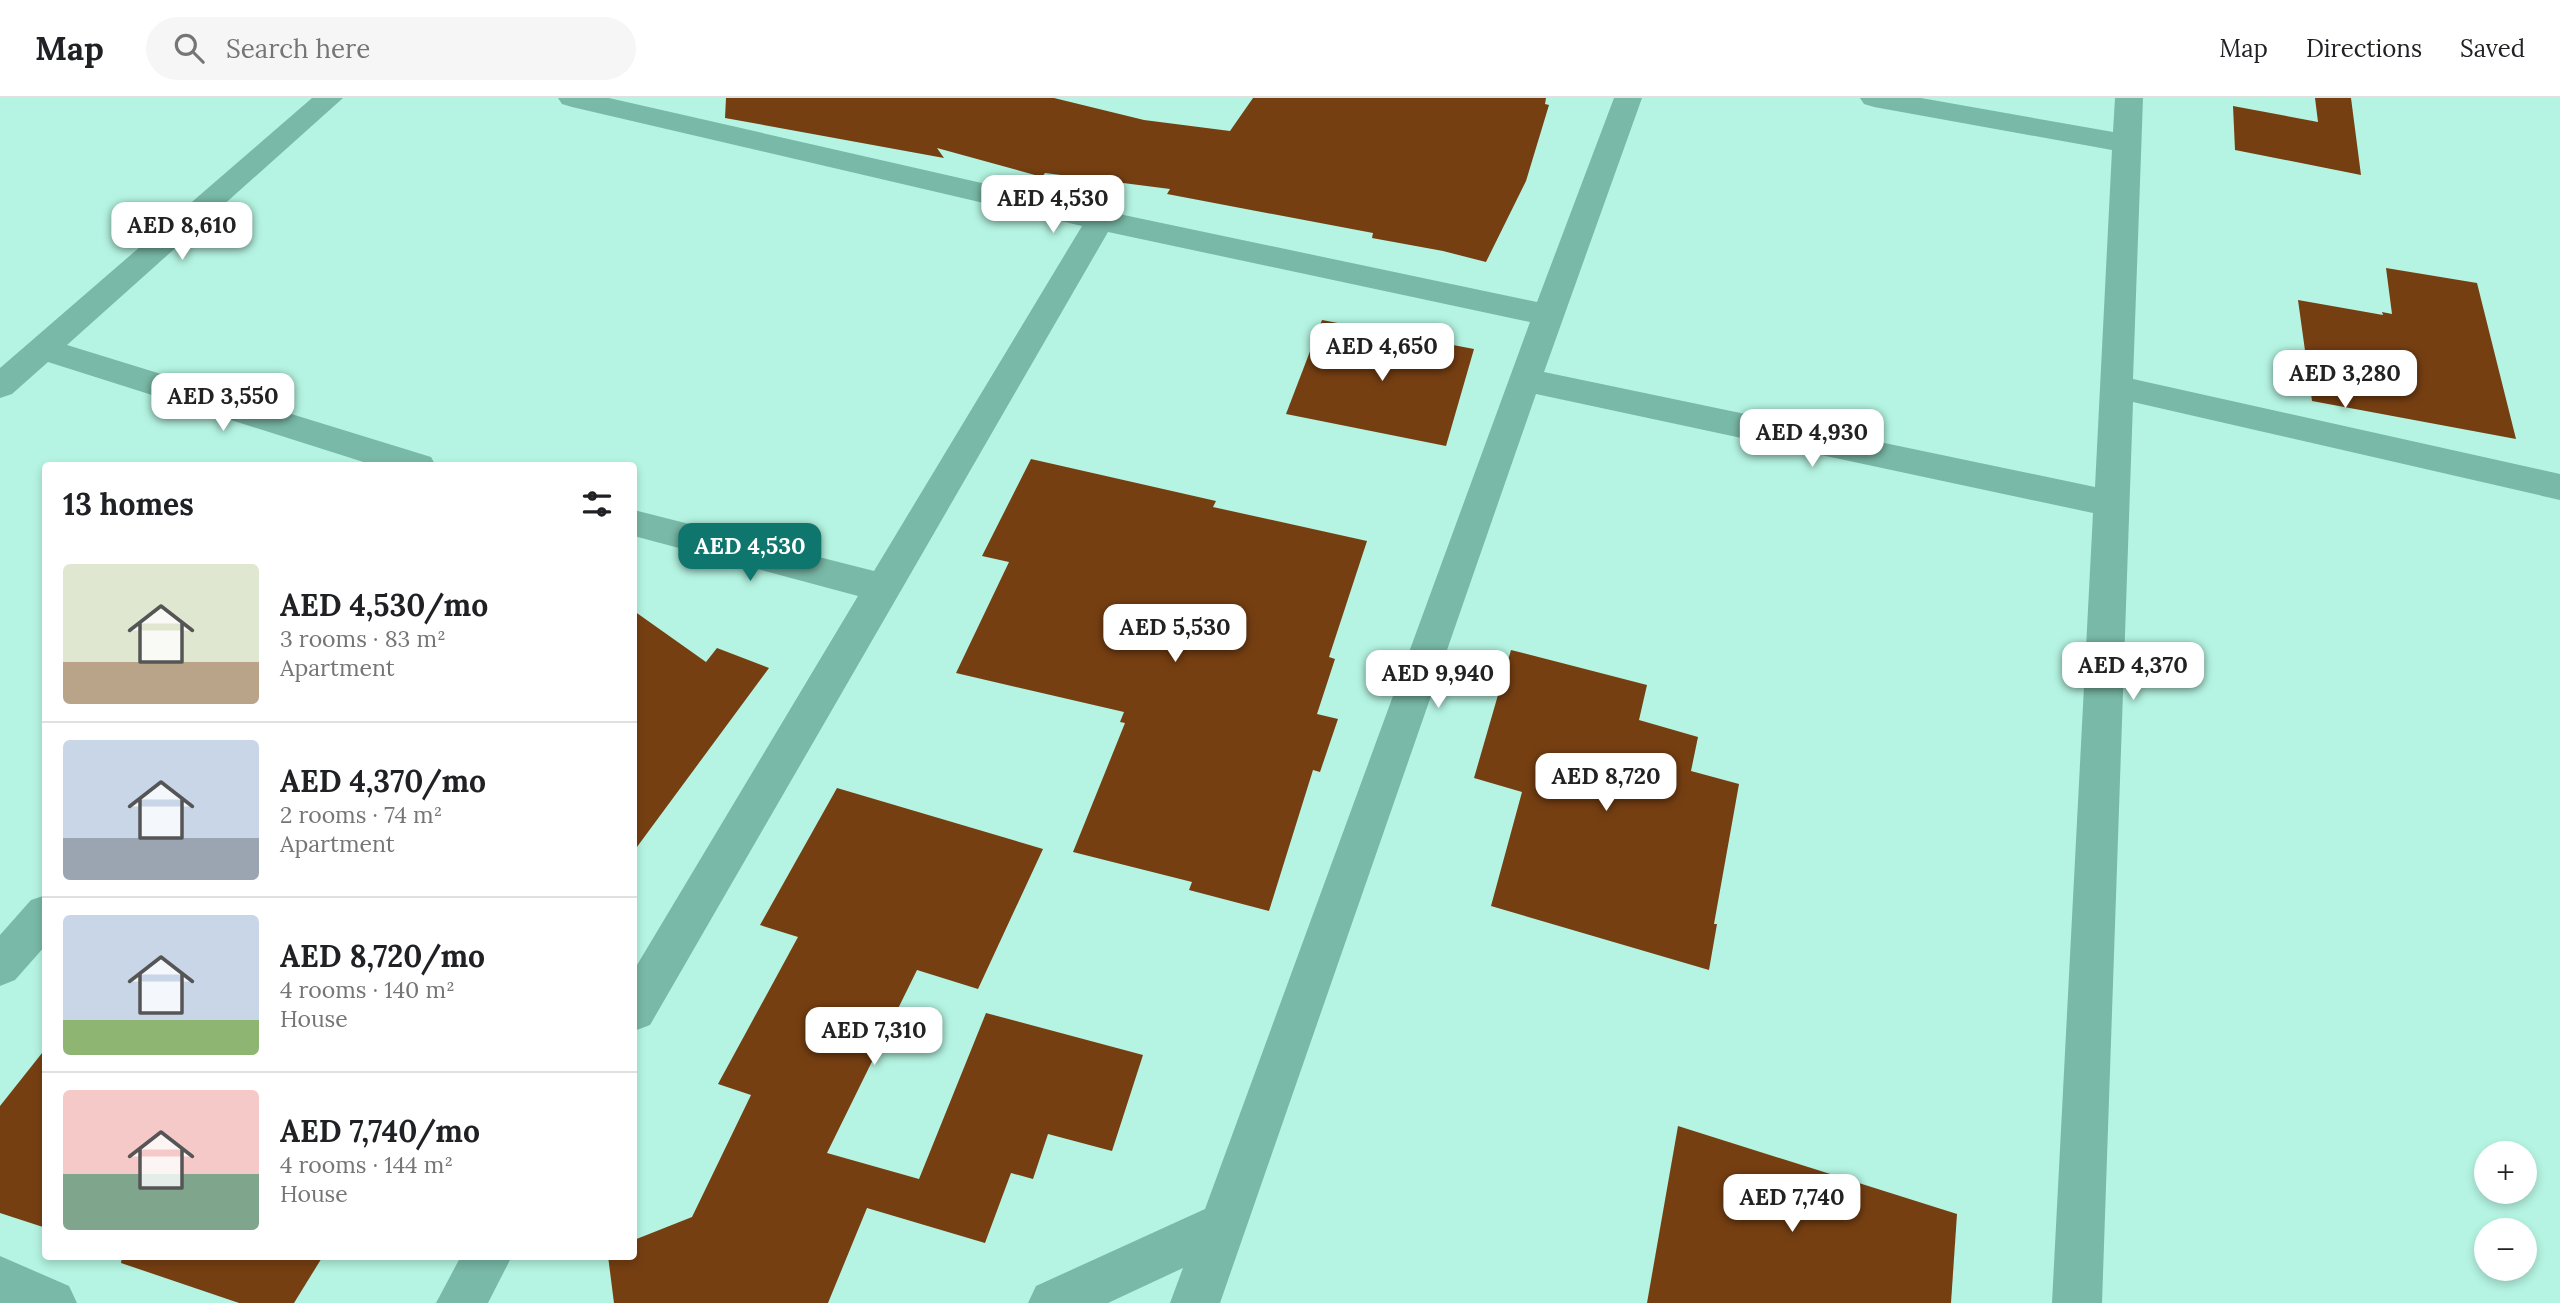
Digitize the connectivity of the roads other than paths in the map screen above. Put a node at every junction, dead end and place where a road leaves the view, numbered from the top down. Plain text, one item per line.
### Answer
1 (329, 98) edge
2 (572, 98) edge
3 (1628, 98) edge
4 (1874, 98) edge
5 (2129, 98) edge
6 (2127, 144) junction
7 (1100, 219) junction
8 (1548, 315) junction
9 (43, 349) junction
10 (1524, 380) junction
11 (0, 386) edge
12 (2117, 387) junction
13 (406, 462) edge
14 (2560, 487) edge
15 (2112, 504) junction
16 (637, 524) edge
17 (882, 589) junction
18 (42, 919) edge
19 (0, 966) edge
20 (637, 1005) edge
21 (1222, 1226) junction
22 (486, 1260) edge
23 (0, 1280) edge
24 (52, 1303) edge
25 (461, 1303) edge
26 (1053, 1303) edge
27 (1195, 1303) edge
28 (2077, 1303) edge

1 - 9 street
2 - 7 street
3 - 8 street
4 - 6 street
5 - 6 street
6 - 12 street
7 - 8 street
7 - 17 street
8 - 10 street
9 - 11 street
9 - 13 street
10 - 15 street
10 - 21 street
12 - 14 street
12 - 15 street
15 - 28 street
16 - 17 street
17 - 20 street
18 - 19 street
21 - 26 street
21 - 27 street
22 - 25 street
23 - 24 street

